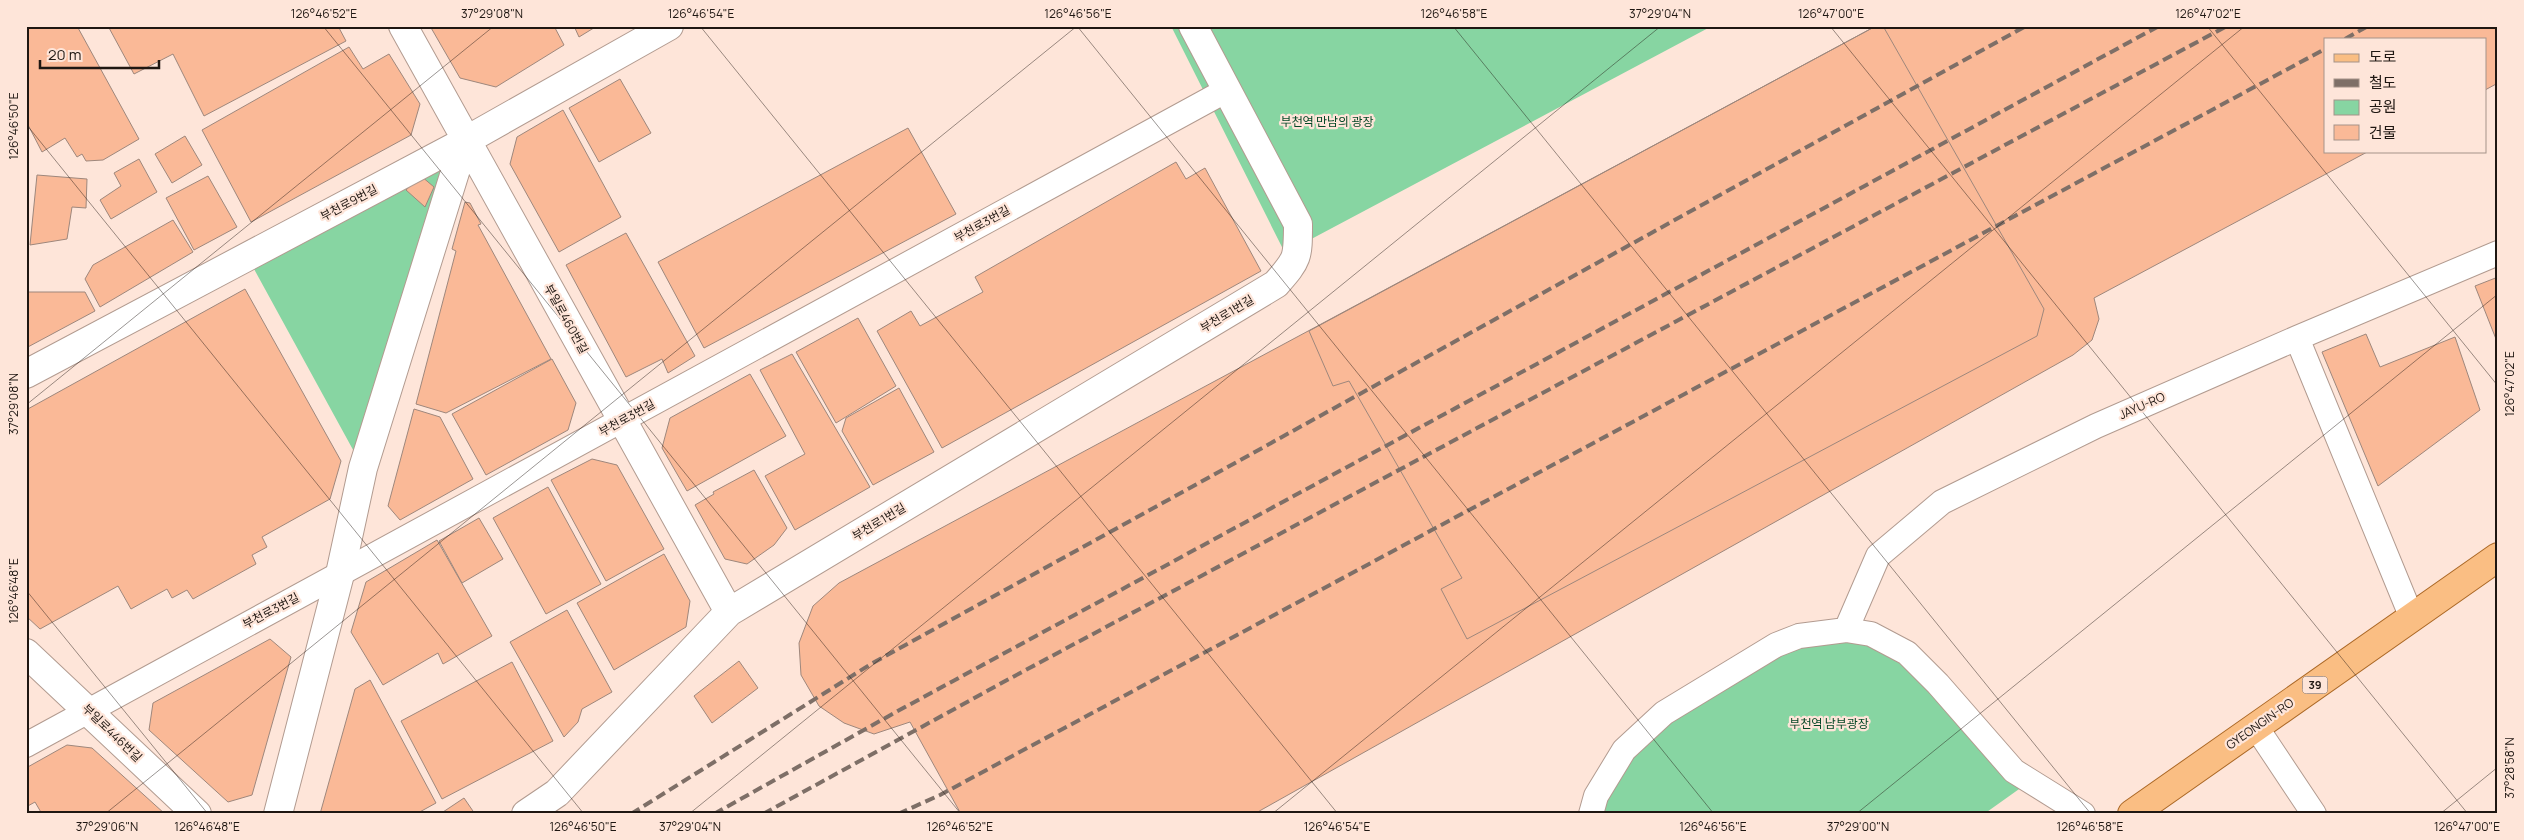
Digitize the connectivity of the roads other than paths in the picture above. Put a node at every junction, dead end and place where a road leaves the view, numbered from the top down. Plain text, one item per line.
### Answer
1 (403, 26) edge
2 (668, 26) edge
3 (1193, 26) edge
4 (1228, 90) junction
5 (465, 140) junction
6 (2498, 253) edge
7 (2297, 338) junction
8 (26, 374) edge
9 (623, 420) junction
10 (2498, 557) edge
11 (340, 574) junction
12 (729, 612) junction
13 (2412, 618) junction
14 (1846, 630) junction
15 (26, 653) edge
16 (89, 710) junction
17 (2256, 727) junction
18 (26, 745) edge
19 (197, 814) edge
20 (278, 814) edge
21 (526, 814) edge
22 (1591, 814) edge
23 (2083, 814) edge
24 (2132, 814) edge
25 (2314, 814) edge

1 - 5 street, 부일로460번길
2 - 5 street, 부천로9번길
3 - 4 street
4 - 9 lane, 부천로3번길
4 - 12 street, 부천로1번길
5 - 8 street, 부천로9번길
5 - 9 street, 부일로460번길
5 - 11 street
6 - 7 lane, JAYU-RO
7 - 13 lane
7 - 14 lane, JAYU-RO
9 - 11 lane, 부천로3번길
9 - 12 street, 부일로460번길
10 - 13 main road, GYEONGIN-RO / 39
11 - 16 lane, 부천로3번길
11 - 20 street
12 - 21 street, 부천로1번길
13 - 17 main road, GYEONGIN-RO / 39
14 - 22 lane
14 - 23 lane
15 - 16 street, 부일로446번길
16 - 18 lane, 부천로3번길
16 - 19 street, 부일로446번길
17 - 24 main road, GYEONGIN-RO / 39
17 - 25 lane

